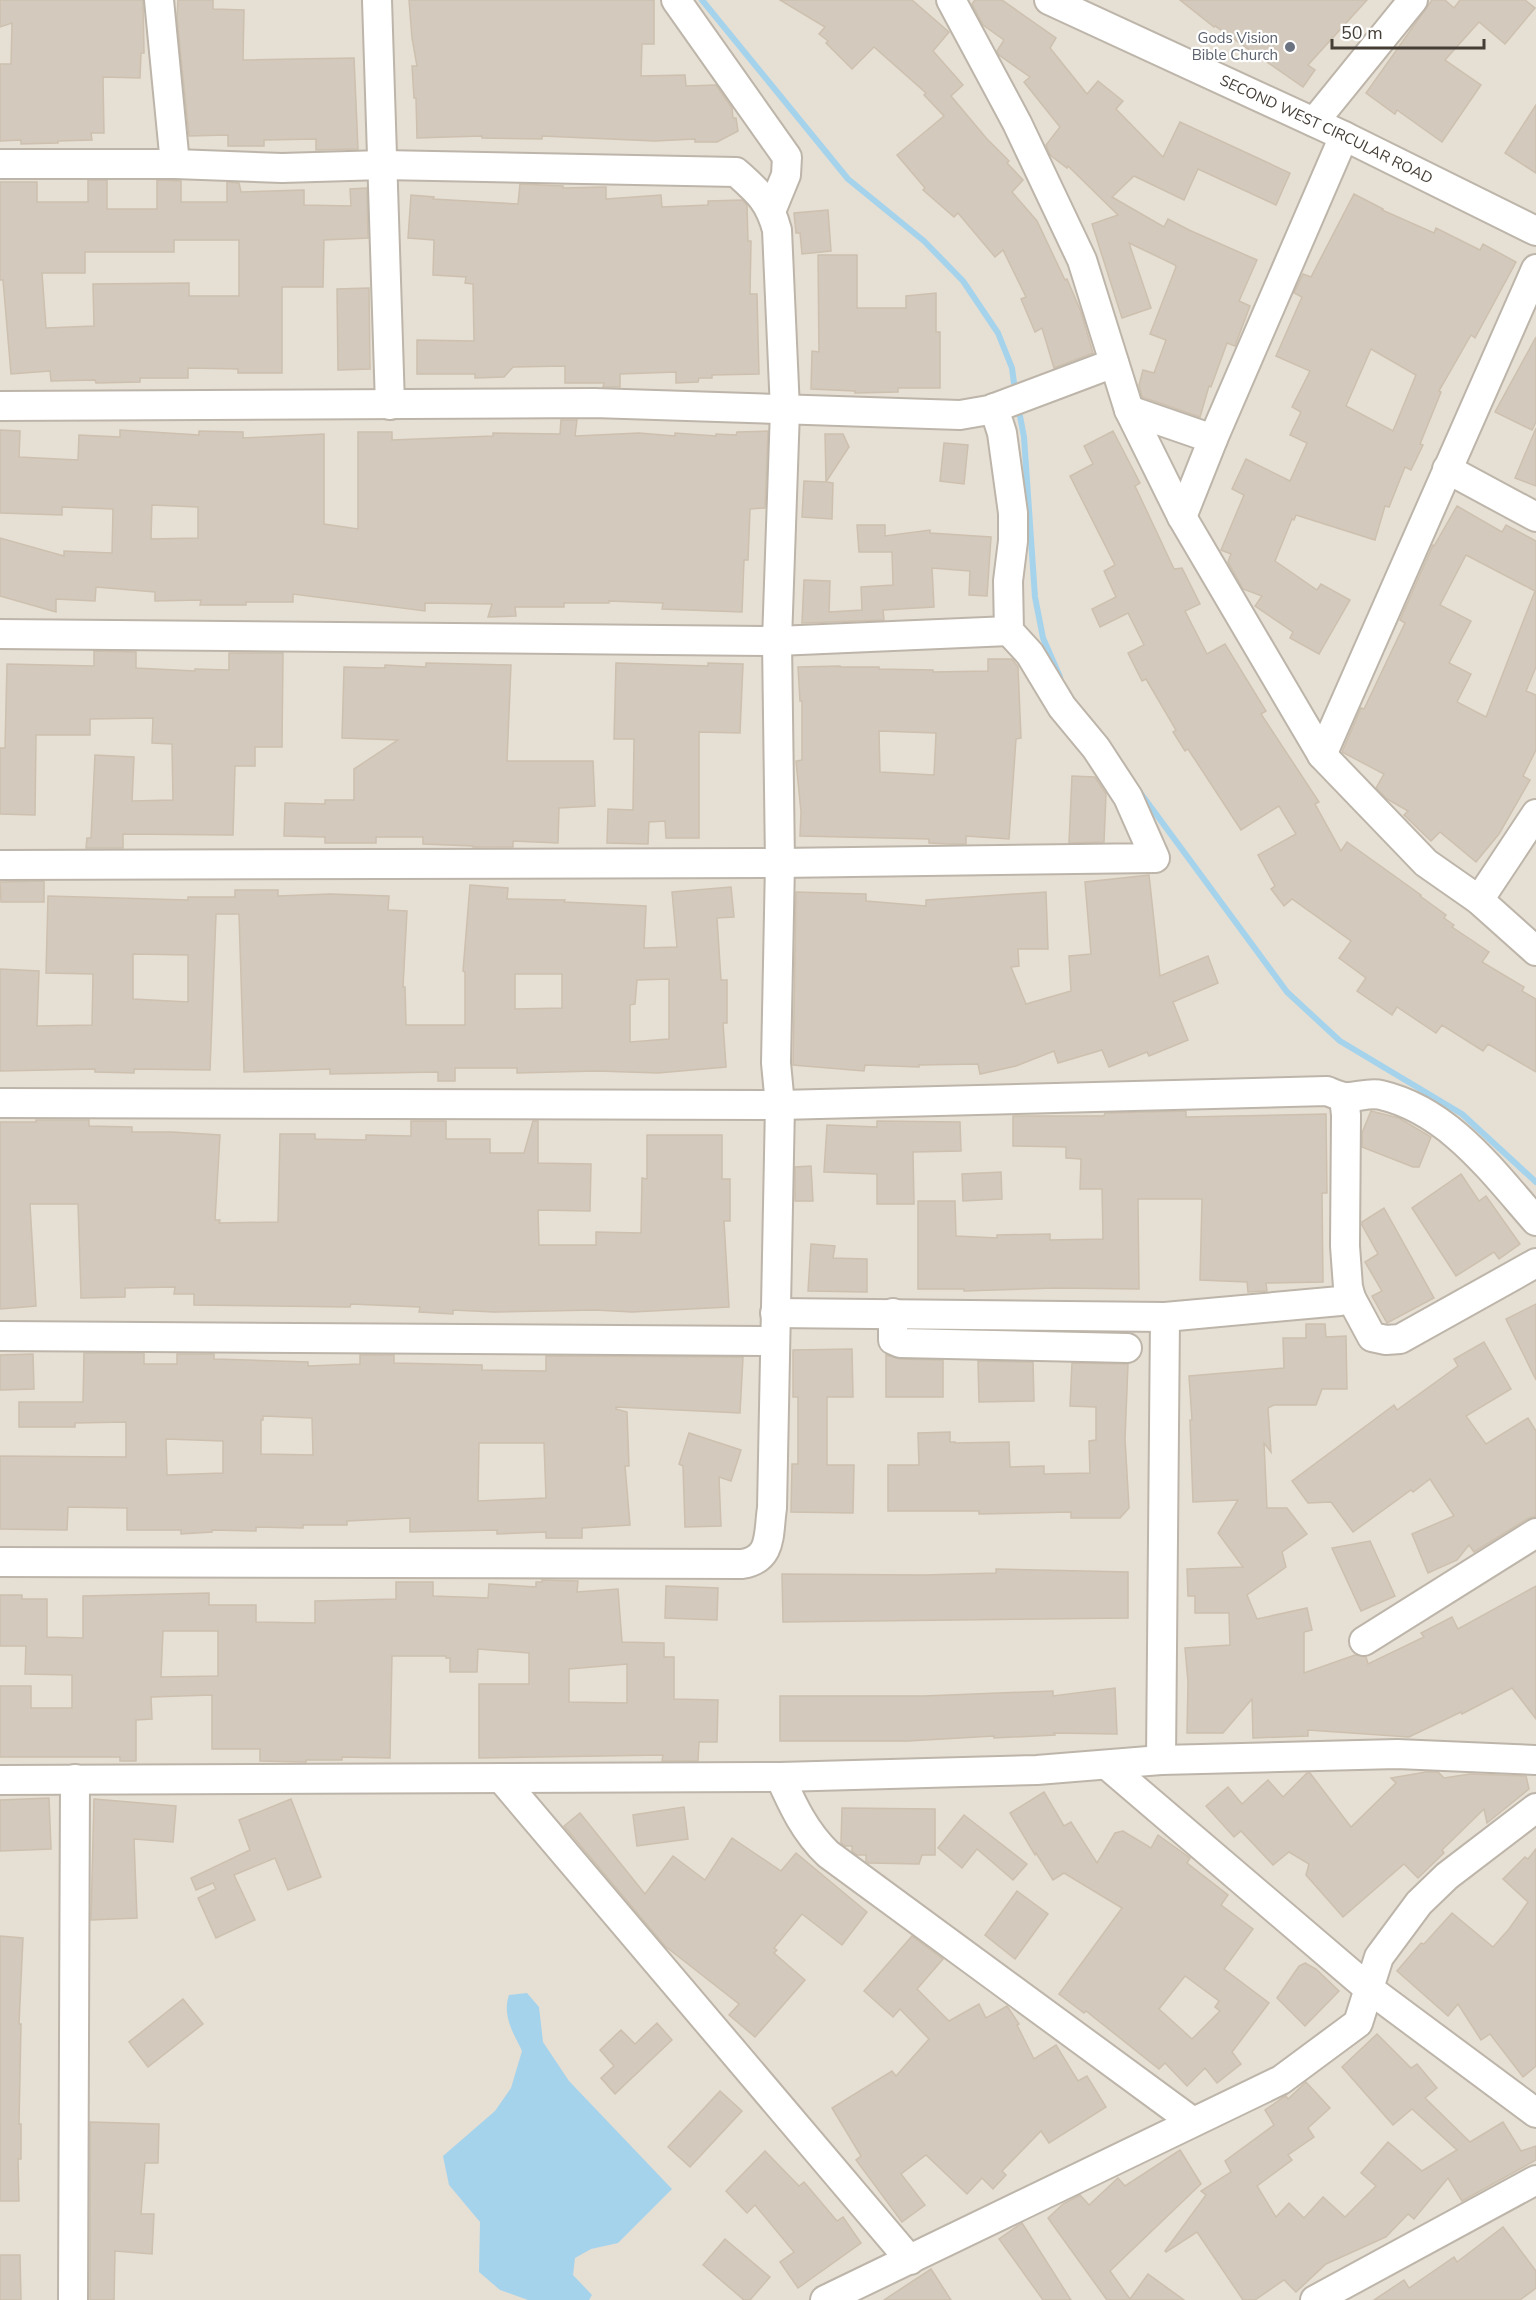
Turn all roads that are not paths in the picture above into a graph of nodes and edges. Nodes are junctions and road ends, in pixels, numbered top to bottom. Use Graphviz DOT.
graph roads {
  1 [pos="159,0"];
  2 [pos="377,0"];
  3 [pos="676,0"];
  4 [pos="951,0"];
  5 [pos="1413,0"];
  6 [pos="1060,2"];
  7 [pos="1314,122"];
  8 [pos="1344,136"];
  9 [pos="0,164"];
  10 [pos="175,164"];
  11 [pos="383,165"];
  12 [pos="772,209"];
  13 [pos="1536,231"];
  14 [pos="1536,269"];
  15 [pos="1114,363"];
  16 [pos="390,405"];
  17 [pos="0,406"];
  18 [pos="994,408"];
  19 [pos="785,410"];
  20 [pos="1129,410"];
  21 [pos="1213,439"];
  22 [pos="1447,469"];
  23 [pos="1182,517"];
  24 [pos="1536,517"];
  25 [pos="1009,631"];
  26 [pos="0,634"];
  27 [pos="777,641"];
  28 [pos="1322,755"];
  29 [pos="1536,814"];
  30 [pos="780,863"];
  31 [pos="0,865"];
  32 [pos="1479,900"];
  33 [pos="1536,951"];
  34 [pos="1344,1097"];
  35 [pos="0,1103"];
  36 [pos="780,1105"];
  37 [pos="1536,1221"];
  38 [pos="1536,1263"];
  39 [pos="1351,1298"];
  40 [pos="775,1312"];
  41 [pos="893,1312"];
  42 [pos="1165,1317"];
  43 [pos="0,1336"];
  44 [pos="774,1341"];
  45 [pos="1127,1348"];
  46 [pos="1536,1533"];
  47 [pos="0,1562"];
  48 [pos="1364,1641"];
  49 [pos="1161,1760"];
  50 [pos="1536,1760"];
  51 [pos="1107,1765"];
  52 [pos="780,1777"];
  53 [pos="501,1778"];
  54 [pos="0,1779"];
  55 [pos="75,1779"];
  56 [pos="1536,1808"];
  57 [pos="1368,1988"];
  58 [pos="1536,2113"];
  59 [pos="1193,2122"];
  60 [pos="1536,2180"];
  61 [pos="910,2260"];
  62 [pos="1350,2293"];
  63 [pos="73,2300"];
  64 [pos="825,2300"];
  65 [pos="1315,2300"];
  1 -- 10 [label="street"];
  2 -- 11 [label="street"];
  3 -- 12 [label="street"];
  4 -- 15 [label="street"];
  5 -- 7 [label="street"];
  6 -- 7 [label="street, SECOND WEST CIRCULAR ROAD"];
  7 -- 8 [label="street, SECOND WEST CIRCULAR ROAD"];
  8 -- 13 [label="street, SECOND WEST CIRCULAR ROAD"];
  8 -- 21 [label="street"];
  9 -- 10 [label="street"];
  10 -- 11 [label="street"];
  11 -- 12 [label="street"];
  11 -- 16 [label="street"];
  12 -- 19 [label="street"];
  14 -- 22 [label="street"];
  15 -- 18 [label="street"];
  15 -- 20 [label="street"];
  16 -- 17 [label="street"];
  16 -- 19 [label="street"];
  18 -- 19 [label="street"];
  18 -- 25 [label="street"];
  19 -- 27 [label="street"];
  20 -- 21 [label="street"];
  20 -- 23 [label="street"];
  21 -- 23 [label="street"];
  22 -- 24 [label="street"];
  22 -- 28 [label="street"];
  23 -- 28 [label="street"];
  25 -- 27 [label="street"];
  25 -- 30 [label="street"];
  26 -- 27 [label="street"];
  27 -- 30 [label="street"];
  28 -- 32 [label="street"];
  29 -- 32 [label="street"];
  30 -- 31 [label="street"];
  30 -- 36 [label="street"];
  32 -- 33 [label="street"];
  34 -- 36 [label="street"];
  34 -- 37 [label="street"];
  34 -- 39 [label="street"];
  35 -- 36 [label="street"];
  36 -- 40 [label="street"];
  38 -- 39 [label="street"];
  39 -- 42 [label="street"];
  40 -- 41 [label="street"];
  40 -- 44 [label="street"];
  41 -- 42 [label="street"];
  41 -- 45 [label="street"];
  42 -- 49 [label="street"];
  43 -- 44 [label="street"];
  44 -- 47 [label="street"];
  46 -- 48 [label="street"];
  49 -- 50 [label="street"];
  49 -- 51 [label="street"];
  51 -- 52 [label="street"];
  51 -- 57 [label="street"];
  52 -- 53 [label="street"];
  52 -- 59 [label="street"];
  53 -- 55 [label="street"];
  53 -- 61 [label="street"];
  54 -- 55 [label="street"];
  55 -- 63 [label="street"];
  56 -- 57 [label="street"];
  57 -- 58 [label="street"];
  57 -- 59 [label="street"];
  59 -- 61 [label="street"];
  60 -- 62 [label="street"];
  61 -- 64 [label="street"];
  62 -- 65 [label="street"];
}
